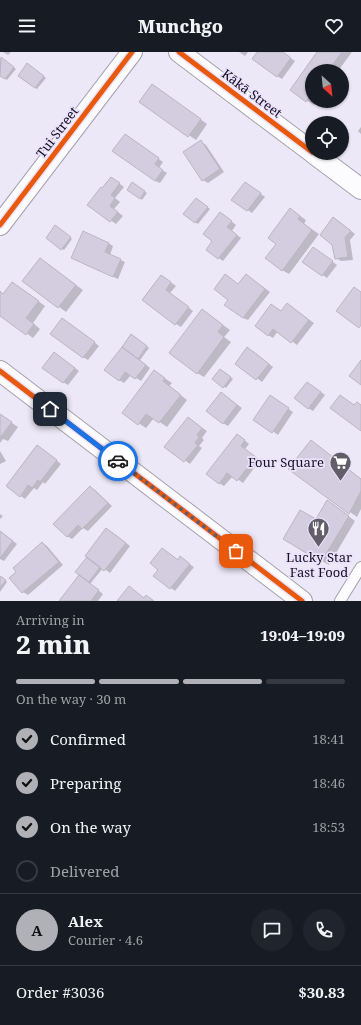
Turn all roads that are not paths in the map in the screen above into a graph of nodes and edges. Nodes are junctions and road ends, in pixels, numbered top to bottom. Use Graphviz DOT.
graph roads {
  1 [pos="132,52"];
  2 [pos="179,52"];
  3 [pos="305,147"];
  4 [pos="322,160"];
  5 [pos="361,189"];
  6 [pos="0,225"];
  7 [pos="0,371"];
  8 [pos="361,567"];
  9 [pos="302,601"];
  10 [pos="340,601"];
  1 -- 6 [label="street, Tui Street"];
  2 -- 3 [label="street, Kākā Street"];
  4 -- 5 [label="street, Kākā Street"];
  7 -- 9 [label="street"];
  8 -- 10 [label="lane"];
}
